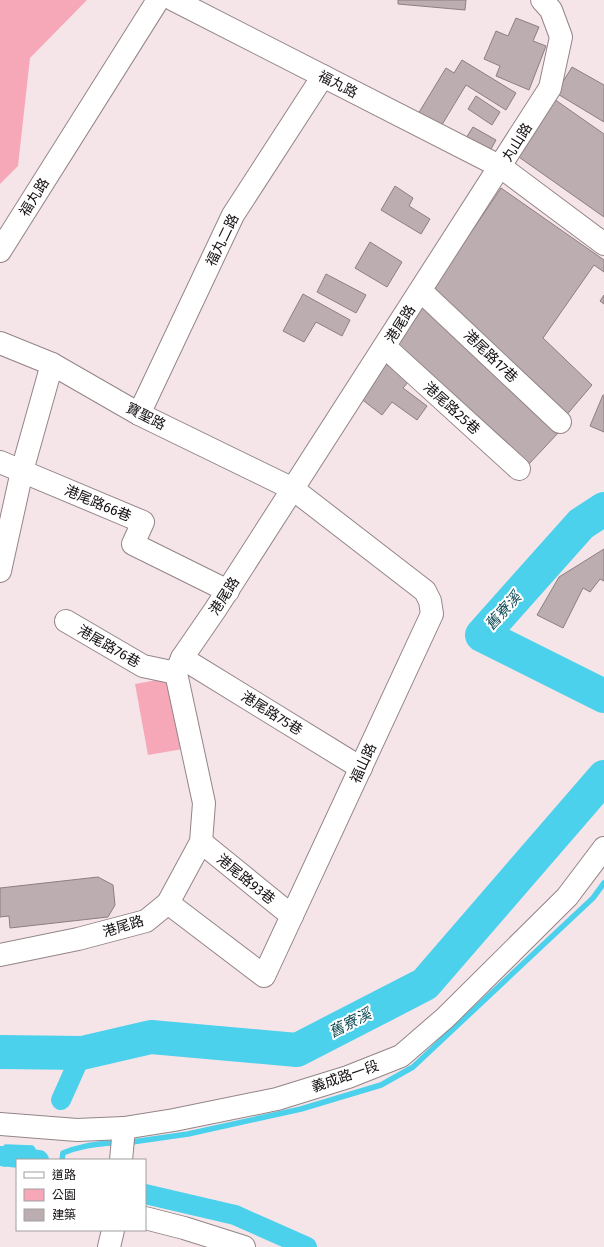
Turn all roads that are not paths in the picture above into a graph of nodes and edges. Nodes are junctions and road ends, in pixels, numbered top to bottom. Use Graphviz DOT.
graph roads {
  1 [pos="158,0"];
  2 [pos="174,0"];
  3 [pos="542,0"];
  4 [pos="323,76"];
  5 [pos="501,167"];
  6 [pos="604,244"];
  7 [pos="0,251"];
  8 [pos="421,291"];
  9 [pos="0,343"];
  10 [pos="385,346"];
  11 [pos="52,364"];
  12 [pos="139,414"];
  13 [pos="560,422"];
  14 [pos="0,462"];
  15 [pos="519,469"];
  16 [pos="22,471"];
  17 [pos="293,489"];
  18 [pos="0,571"];
  19 [pos="228,591"];
  20 [pos="66,621"];
  21 [pos="179,666"];
  22 [pos="361,768"];
  23 [pos="201,842"];
  24 [pos="604,848"];
  25 [pos="168,903"];
  26 [pos="292,916"];
  27 [pos="0,955"];
  28 [pos="0,1124"];
  29 [pos="124,1128"];
  30 [pos="121,1159"];
  31 [pos="146,1218"];
  32 [pos="113,1231"];
  33 [pos="110,1247"];
  34 [pos="244,1247"];
  1 -- 7 [label="street, 福丸路"];
  2 -- 4 [label="street, 福丸路"];
  3 -- 5 [label="street, 丸山路"];
  4 -- 5 [label="street, 福丸路"];
  4 -- 12 [label="street, 福丸二路"];
  5 -- 6 [label="street, 丸山路"];
  5 -- 8 [label="street, 港尾路"];
  8 -- 10 [label="street, 港尾路"];
  8 -- 13 [label="street, 港尾路17巷"];
  9 -- 11 [label="street, 寶聖路"];
  10 -- 15 [label="street, 港尾路25巷"];
  10 -- 17 [label="street, 港尾路"];
  11 -- 12 [label="street, 寶聖路"];
  11 -- 16 [label="street"];
  12 -- 17 [label="street, 寶聖路"];
  14 -- 16 [label="street, 港尾路66巷"];
  16 -- 18 [label="street"];
  16 -- 19 [label="street, 港尾路66巷"];
  17 -- 19 [label="street, 港尾路"];
  17 -- 22 [label="street, 福山路"];
  19 -- 21 [label="street, 港尾路"];
  20 -- 21 [label="street, 港尾路76巷"];
  21 -- 22 [label="street, 港尾路75巷"];
  21 -- 23 [label="street, 港尾路"];
  22 -- 26 [label="street, 福山路"];
  23 -- 25 [label="street, 港尾路"];
  23 -- 26 [label="street, 港尾路93巷"];
  24 -- 29 [label="street, 義成路一段"];
  25 -- 26 [label="street, 福山路"];
  25 -- 27 [label="street, 港尾路"];
  28 -- 29 [label="street, 義成路一段"];
  29 -- 30 [label="street"];
  31 -- 34 [label="street"];
  32 -- 33 [label="street"];
}
